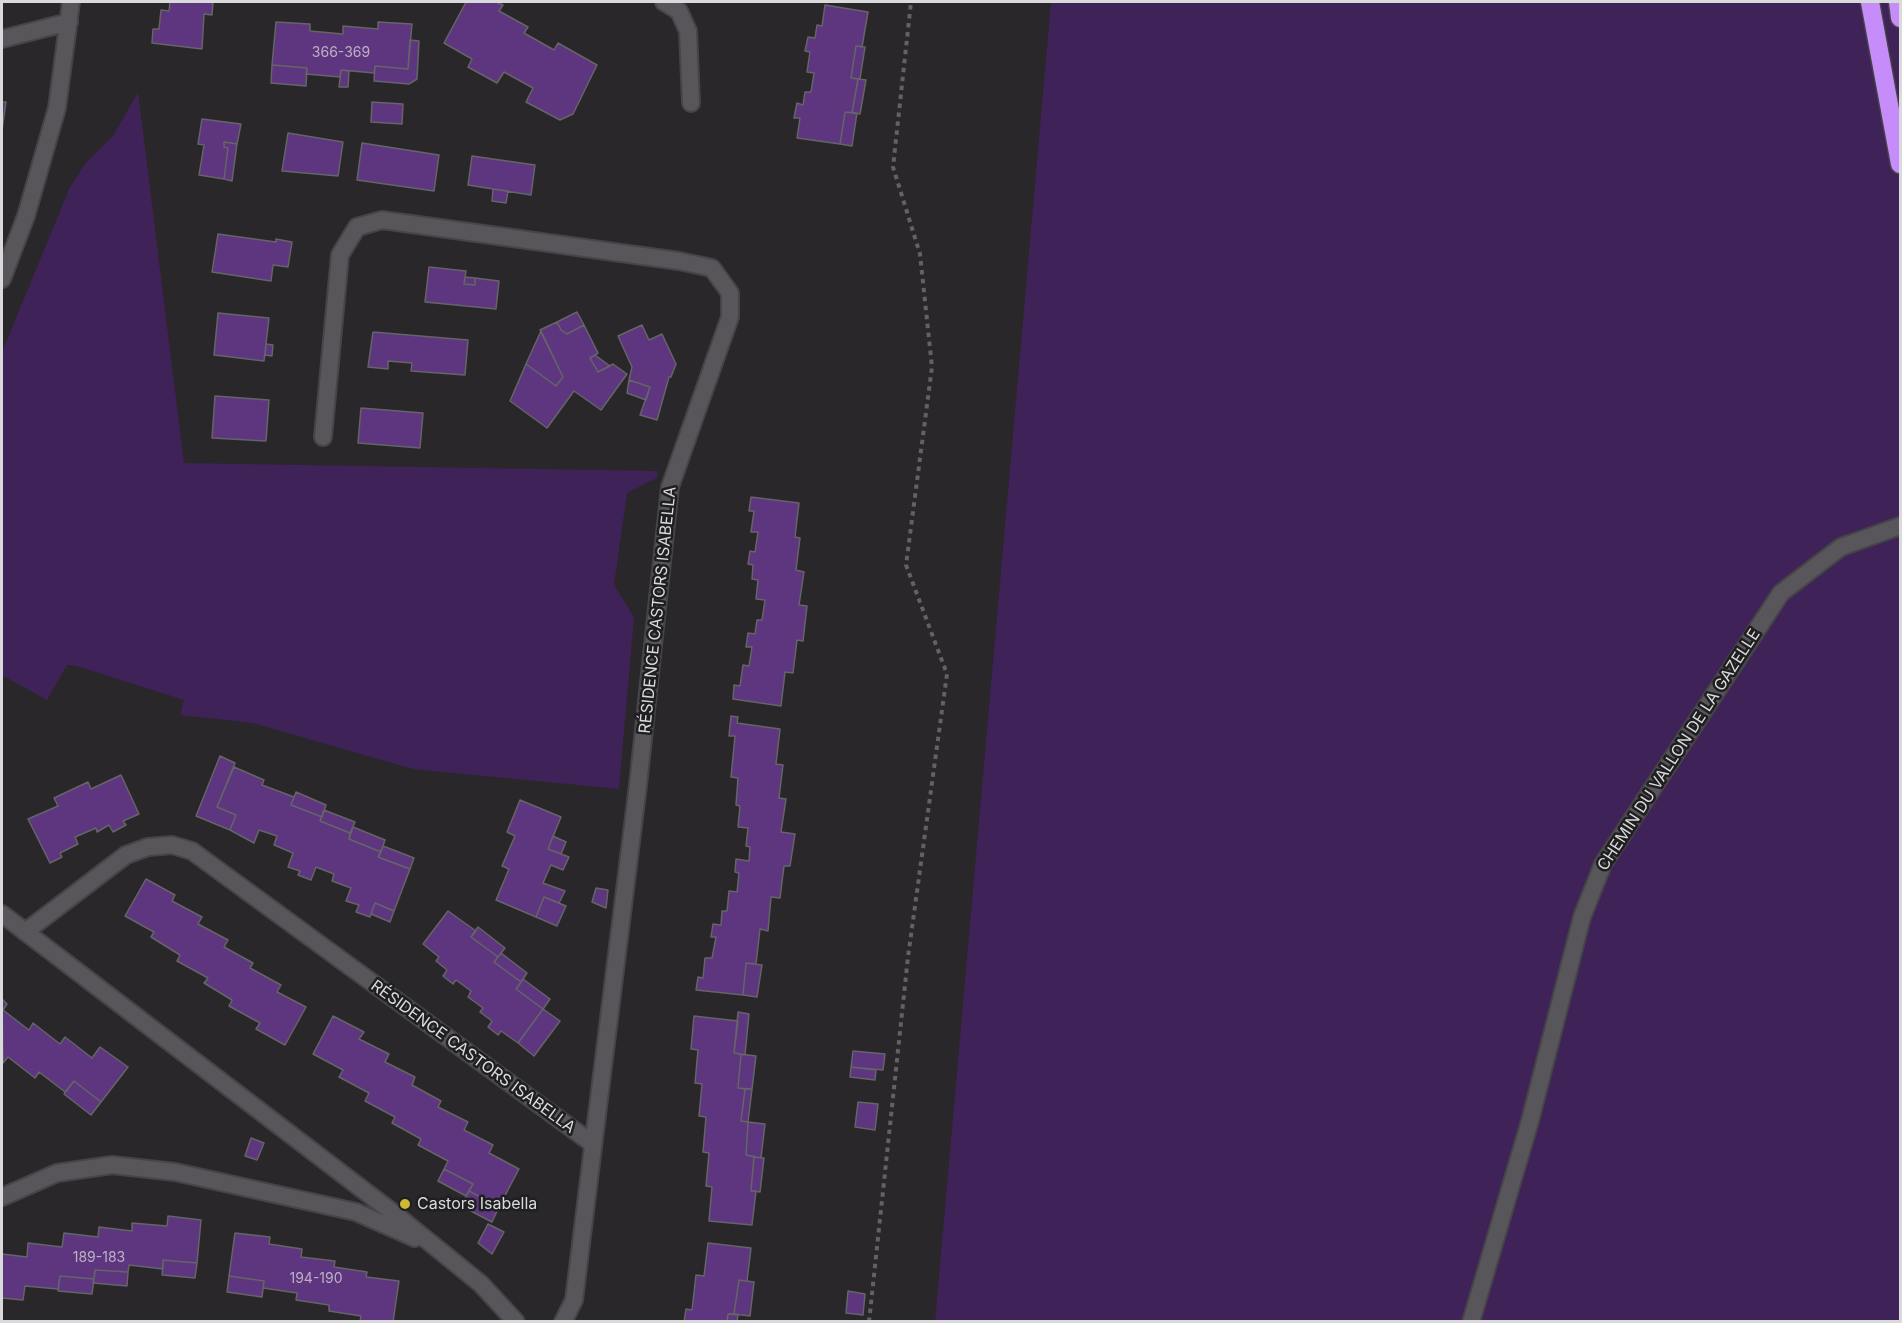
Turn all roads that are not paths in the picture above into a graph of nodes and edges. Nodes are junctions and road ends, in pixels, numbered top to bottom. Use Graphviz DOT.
graph roads {
  1 [pos="71,2"];
  2 [pos="664,2"];
  3 [pos="1870,2"];
  4 [pos="1898,2"];
  5 [pos="1900,18"];
  6 [pos="69,22"];
  7 [pos="2,39"];
  8 [pos="691,103"];
  9 [pos="1900,164"];
  10 [pos="2,279"];
  11 [pos="323,437"];
  12 [pos="1900,526"];
  13 [pos="2,914"];
  14 [pos="25,933"];
  15 [pos="593,1144"];
  16 [pos="2,1197"];
  17 [pos="435,1247"];
  18 [pos="516,1322"];
  19 [pos="563,1322"];
  20 [pos="1471,1322"];
  1 -- 6 [label="street"];
  2 -- 8 [label="street"];
  3 -- 9 [label="highway"];
  4 -- 5 [label="highway"];
  6 -- 7 [label="street"];
  6 -- 10 [label="street"];
  11 -- 15 [label="street, RÉSIDENCE CASTORS ISABELLA"];
  12 -- 20 [label="street, CHEMIN DU VALLON DE LA GAZELLE"];
  13 -- 14 [label="street"];
  14 -- 15 [label="street, RÉSIDENCE CASTORS ISABELLA"];
  14 -- 17 [label="street"];
  15 -- 19 [label="street, RÉSIDENCE CASTORS ISABELLA"];
  16 -- 17 [label="street"];
  17 -- 18 [label="street"];
}
